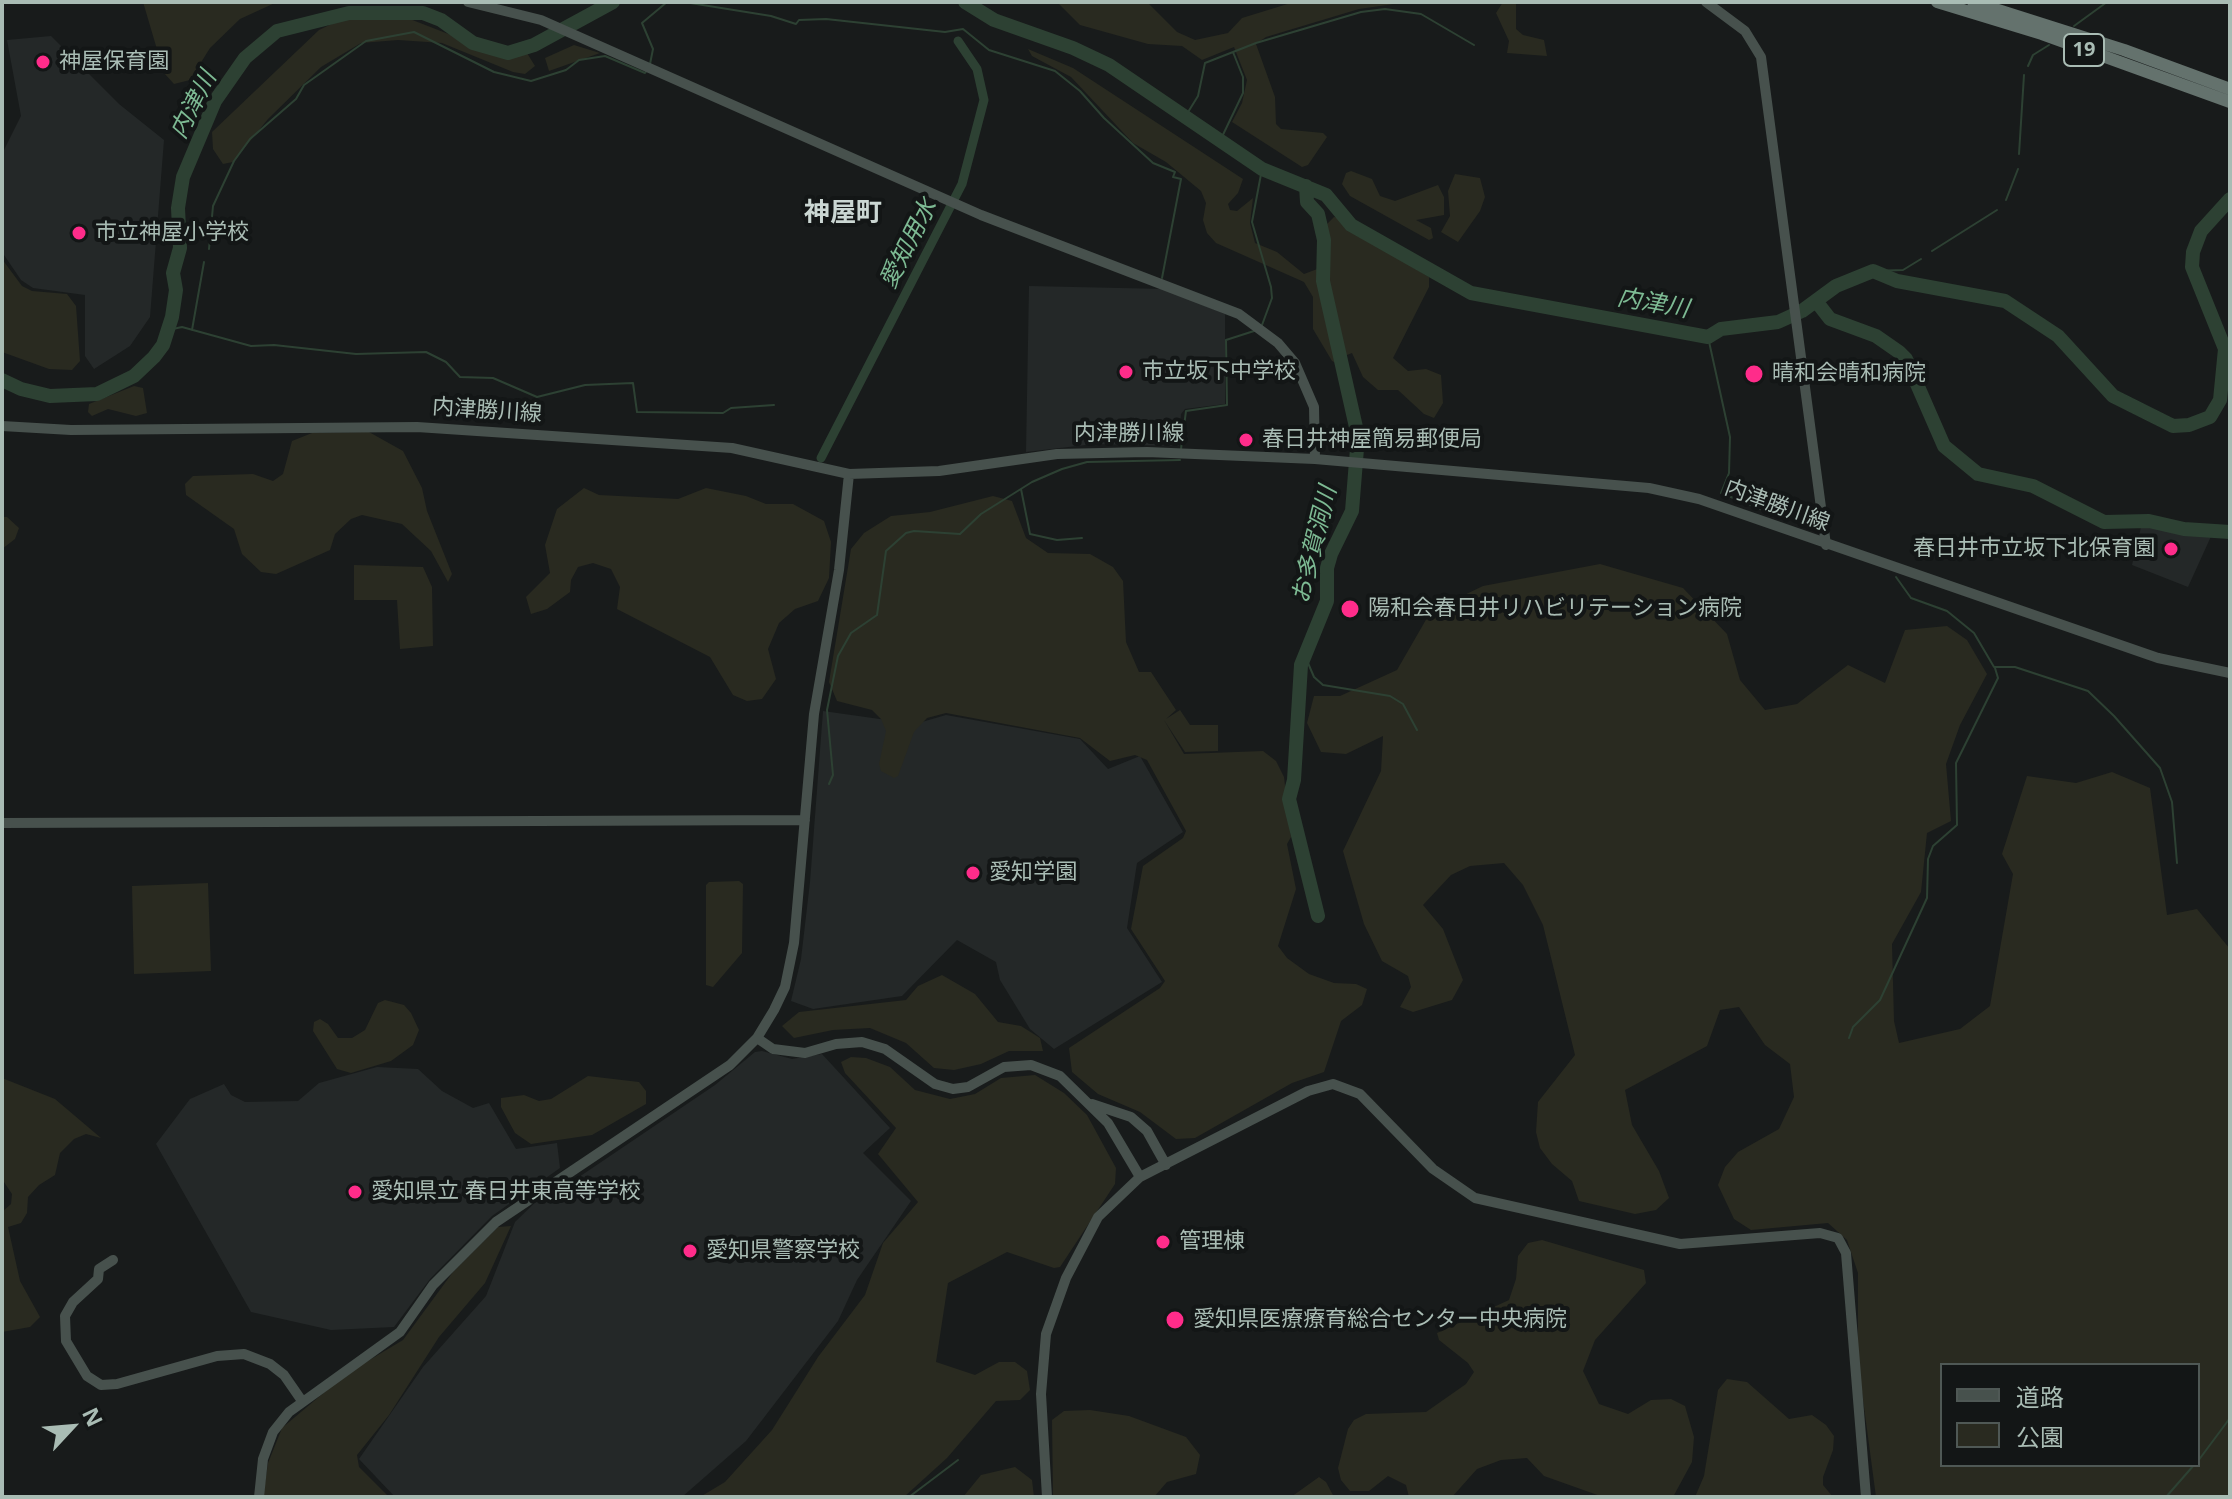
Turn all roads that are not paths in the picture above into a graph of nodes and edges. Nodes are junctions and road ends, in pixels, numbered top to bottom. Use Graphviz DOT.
graph roads {
  1 [pos="468,2"];
  2 [pos="1706,2"];
  3 [pos="1937,2"];
  4 [pos="1973,2"];
  5 [pos="2230,89"];
  6 [pos="2230,102"];
  7 [pos="2,426"];
  8 [pos="1315,459"];
  9 [pos="849,474"];
  10 [pos="1826,545"];
  11 [pos="2230,673"];
  12 [pos="805,820"];
  13 [pos="2,823"];
  14 [pos="757,1038"];
  15 [pos="1086,1102"];
  16 [pos="1166,1165"];
  17 [pos="1140,1177"];
  18 [pos="113,1260"];
  19 [pos="302,1401"];
  20 [pos="259,1497"];
  21 [pos="1047,1497"];
  22 [pos="1866,1497"];
  1 -- 8 [label="street"];
  2 -- 10 [label="street"];
  3 -- 6 [label="highway, 19"];
  4 -- 5 [label="highway, 19"];
  7 -- 9 [label="street, 内津勝川線"];
  8 -- 9 [label="street, 内津勝川線"];
  8 -- 10 [label="street, 内津勝川線"];
  9 -- 12 [label="street"];
  10 -- 11 [label="street, 内津勝川線"];
  12 -- 13 [label="street"];
  12 -- 14 [label="street"];
  14 -- 15 [label="street"];
  14 -- 19 [label="street"];
  15 -- 16 [label="street"];
  15 -- 17 [label="street"];
  16 -- 17 [label="street"];
  16 -- 22 [label="street"];
  17 -- 21 [label="street"];
  18 -- 19 [label="street"];
  19 -- 20 [label="street"];
}
